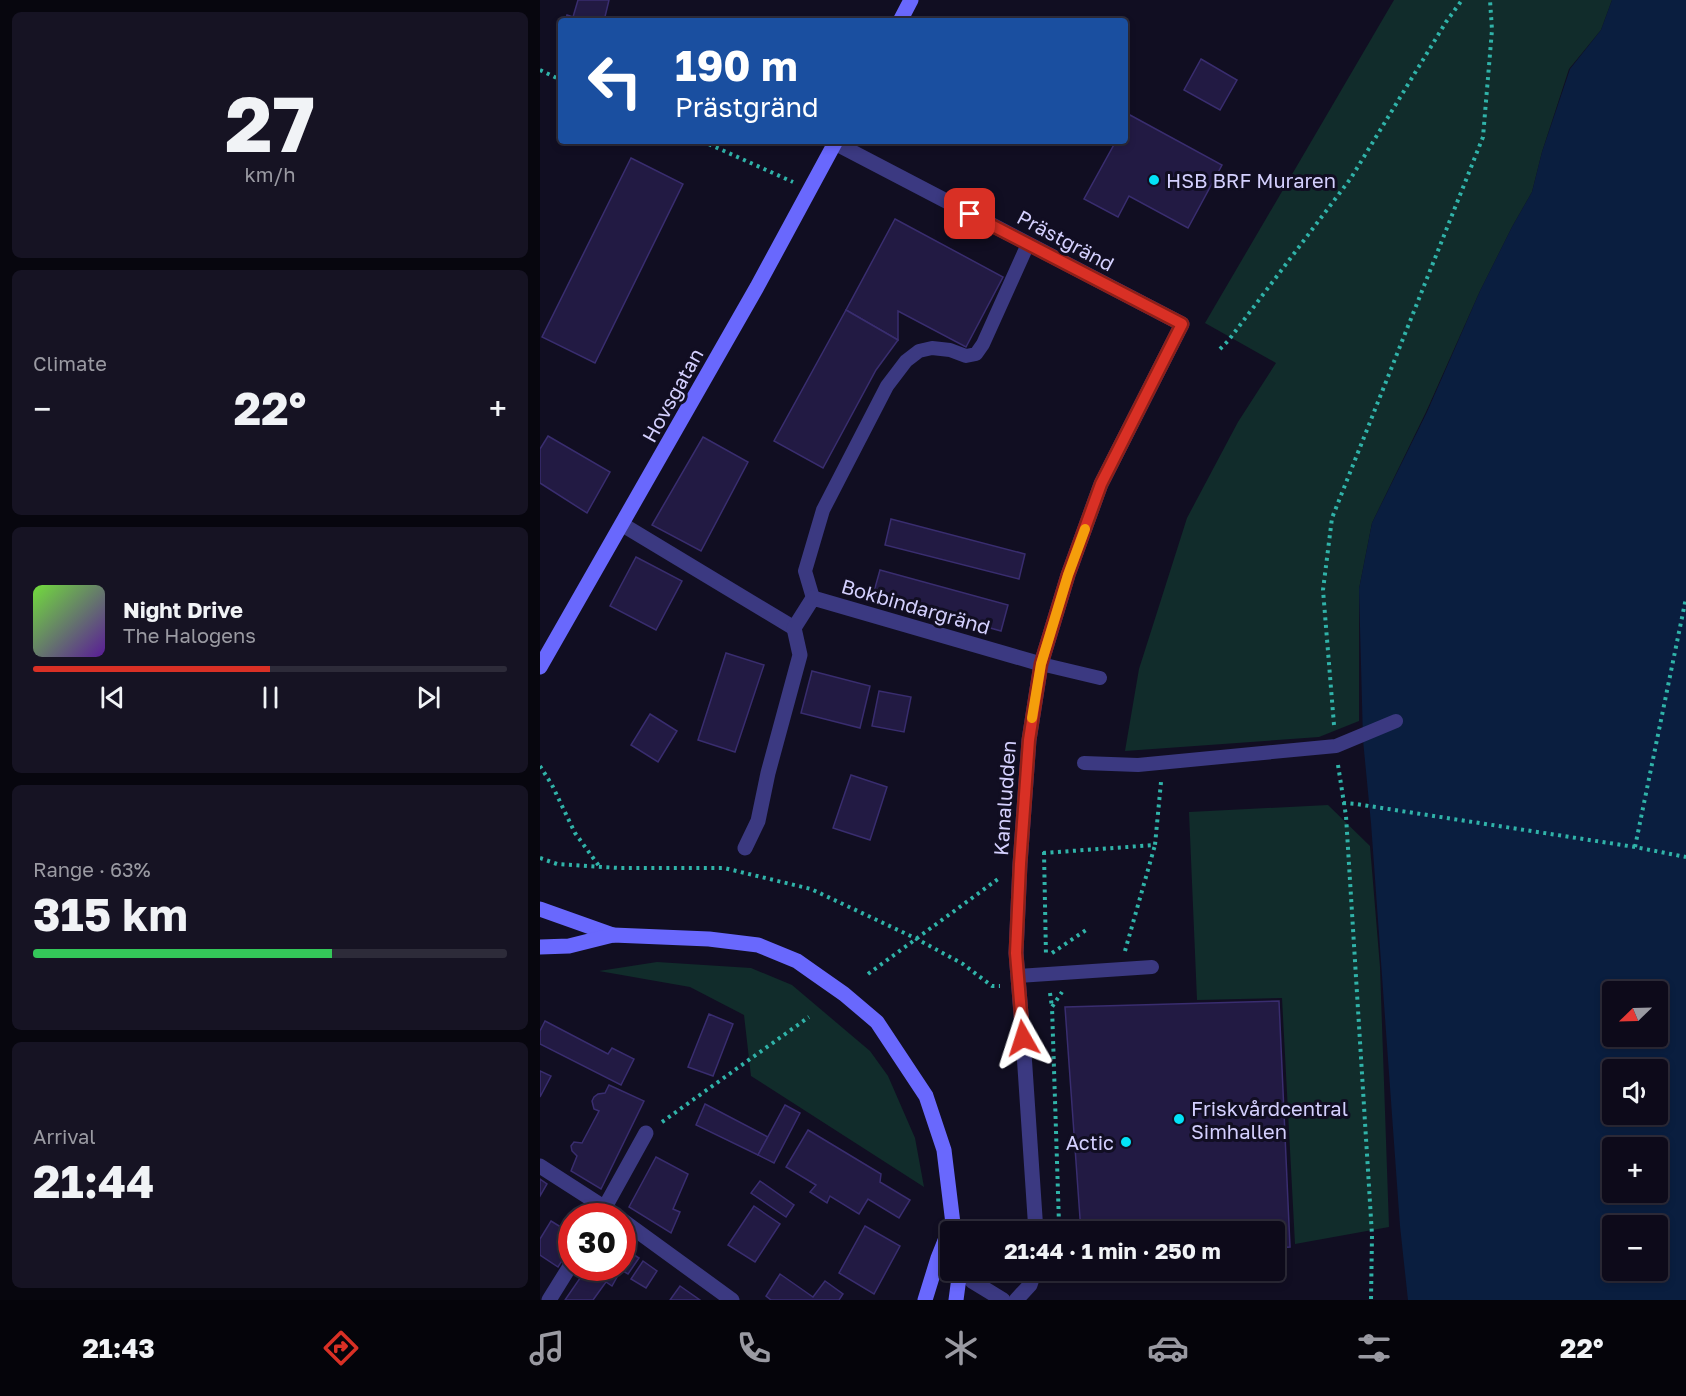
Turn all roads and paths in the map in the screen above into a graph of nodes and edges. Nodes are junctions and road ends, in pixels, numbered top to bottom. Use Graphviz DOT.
graph roads {
  1 [pos="911,0"];
  2 [pos="1462,0"];
  3 [pos="1490,0"];
  4 [pos="902,18"];
  5 [pos="540,70"];
  6 [pos="558,79"];
  7 [pos="709,144"];
  8 [pos="834,144"];
  9 [pos="839,144"];
  10 [pos="810,190"];
  11 [pos="1028,244"];
  12 [pos="1182,324"];
  13 [pos="1220,349"];
  14 [pos="623,525"];
  15 [pos="813,598"];
  16 [pos="1686,598"];
  17 [pos="794,628"];
  18 [pos="1041,664"];
  19 [pos="540,667"];
  20 [pos="1100,678"];
  21 [pos="1396,721"];
  22 [pos="1336,746"];
  23 [pos="1084,763"];
  24 [pos="540,766"];
  25 [pos="1343,803"];
  26 [pos="1155,845"];
  27 [pos="1635,847"];
  28 [pos="746,848"];
  29 [pos="1686,856"];
  30 [pos="540,858"];
  31 [pos="599,867"];
  32 [pos="540,909"];
  33 [pos="1086,930"];
  34 [pos="613,935"];
  35 [pos="540,947"];
  36 [pos="1046,957"];
  37 [pos="1152,967"];
  38 [pos="1119,969"];
  39 [pos="1077,972"];
  40 [pos="1018,981"];
  41 [pos="809,1017"];
  42 [pos="646,1132"];
  43 [pos="540,1166"];
  44 [pos="591,1203"];
  45 [pos="608,1203"];
  46 [pos="952,1221"];
  47 [pos="1035,1221"];
  48 [pos="1059,1221"];
  49 [pos="636,1230"];
  50 [pos="940,1254"];
  51 [pos="561,1281"];
  52 [pos="960,1281"];
  53 [pos="972,1281"];
  54 [pos="1032,1281"];
  55 [pos="549,1300"];
  56 [pos="732,1300"];
  57 [pos="925,1300"];
  58 [pos="957,1300"];
  59 [pos="1003,1300"];
  60 [pos="1016,1300"];
  61 [pos="1371,1300"];
  1 -- 4 [label="main road"];
  2 -- 13 [label="path"];
  3 -- 22 [label="path"];
  5 -- 6 [label="path"];
  7 -- 10 [label="path"];
  8 -- 10 [label="main road, Hovsgatan"];
  9 -- 11 [label="street, Prästgränd"];
  10 -- 14 [label="main road, Hovsgatan"];
  11 -- 12 [label="street, Prästgränd"];
  11 -- 15 [label="lane"];
  12 -- 18 [label="street, Kanaludden"];
  14 -- 17 [label="street"];
  14 -- 19 [label="main road, Hovsgatan"];
  15 -- 17 [label="street, Bokbindargränd"];
  15 -- 18 [label="street, Bokbindargränd"];
  16 -- 27 [label="path"];
  17 -- 28 [label="street"];
  18 -- 20 [label="lane"];
  18 -- 40 [label="street, Kanaludden"];
  21 -- 22 [label="lane"];
  22 -- 23 [label="lane"];
  22 -- 25 [label="path"];
  24 -- 31 [label="path"];
  25 -- 27 [label="path"];
  25 -- 61 [label="path"];
  26 -- 38 [label="path"];
  27 -- 29 [label="path"];
  30 -- 31 [label="path"];
  31 -- 40 [label="path"];
  32 -- 34 [label="main road"];
  33 -- 36 [label="path"];
  34 -- 35 [label="main road"];
  34 -- 46 [label="main road"];
  37 -- 38 [label="lane"];
  38 -- 39 [label="lane"];
  39 -- 40 [label="lane"];
  39 -- 48 [label="path"];
  40 -- 47 [label="street, Kanaludden"];
  41 -- 42 [label="path"];
  42 -- 45 [label="street"];
  43 -- 44 [label="street"];
  49 -- 56 [label="street"];
  50 -- 57 [label="main road"];
  51 -- 55 [label="street"];
  52 -- 58 [label="main road"];
  53 -- 59 [label="street"];
  54 -- 60 [label="street"];
}
